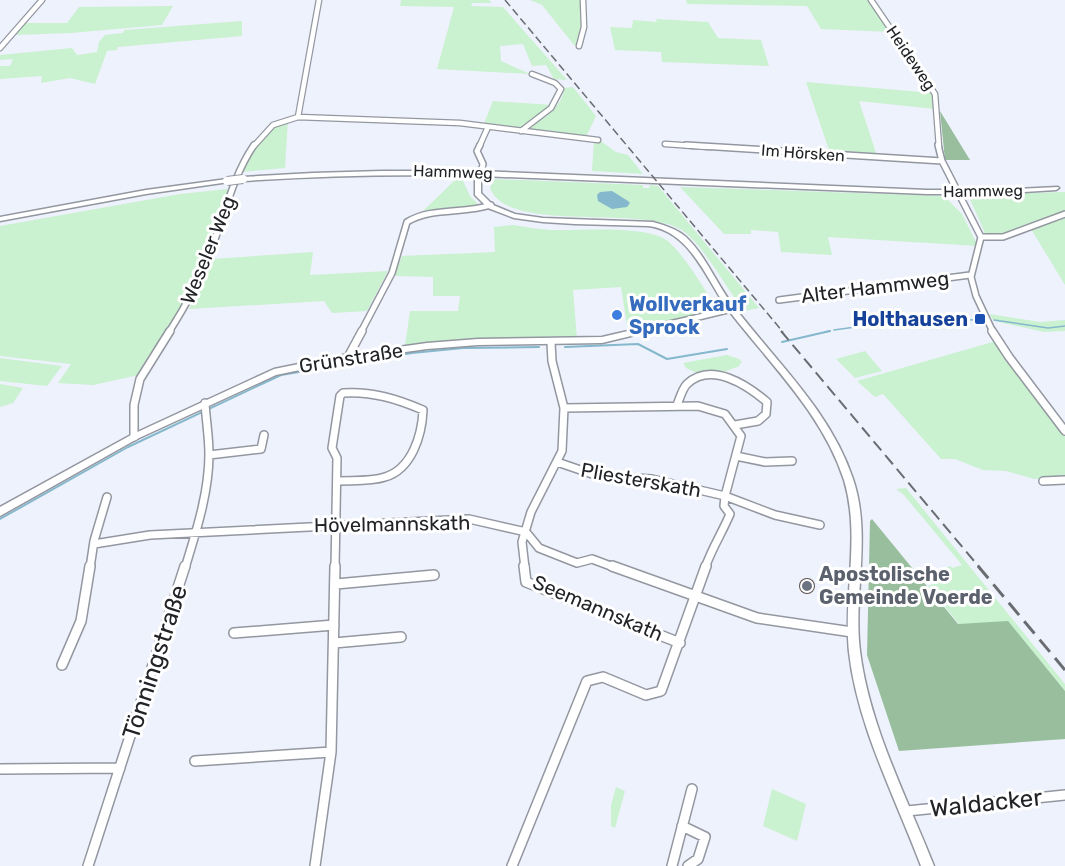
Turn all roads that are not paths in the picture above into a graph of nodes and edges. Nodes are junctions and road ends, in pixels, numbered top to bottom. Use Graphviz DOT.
graph roads {
  1 [pos="42,0"];
  2 [pos="319,0"];
  3 [pos="583,0"];
  4 [pos="871,0"];
  5 [pos="579,46"];
  6 [pos="0,48"];
  7 [pos="532,74"];
  8 [pos="298,117"];
  9 [pos="488,127"];
  10 [pos="521,131"];
  11 [pos="598,140"];
  12 [pos="665,144"];
  13 [pos="942,161"];
  14 [pos="482,173"];
  15 [pos="1065,188"];
  16 [pos="956,190"];
  17 [pos="489,204"];
  18 [pos="1065,214"];
  19 [pos="0,219"];
  20 [pos="981,237"];
  21 [pos="970,275"];
  22 [pos="779,300"];
  23 [pos="732,309"];
  24 [pos="550,343"];
  25 [pos="348,357"];
  26 [pos="205,403"];
  27 [pos="677,405"];
  28 [pos="564,408"];
  29 [pos="735,425"];
  30 [pos="1065,431"];
  31 [pos="264,435"];
  32 [pos="134,437"];
  33 [pos="209,455"];
  34 [pos="736,456"];
  35 [pos="792,461"];
  36 [pos="557,462"];
  37 [pos="1065,480"];
  38 [pos="337,481"];
  39 [pos="1043,481"];
  40 [pos="725,496"];
  41 [pos="107,497"];
  42 [pos="0,512"];
  43 [pos="335,524"];
  44 [pos="820,525"];
  45 [pos="526,532"];
  46 [pos="196,533"];
  47 [pos="94,544"];
  48 [pos="434,575"];
  49 [pos="336,584"];
  50 [pos="696,596"];
  51 [pos="334,625"];
  52 [pos="852,632"];
  53 [pos="234,633"];
  54 [pos="401,637"];
  55 [pos="680,643"];
  56 [pos="334,644"];
  57 [pos="62,665"];
  58 [pos="331,752"];
  59 [pos="195,761"];
  60 [pos="120,768"];
  61 [pos="0,769"];
  62 [pos="692,789"];
  63 [pos="1065,795"];
  64 [pos="907,811"];
  65 [pos="681,826"];
  66 [pos="88,866"];
  67 [pos="315,866"];
  68 [pos="512,866"];
  69 [pos="672,866"];
  70 [pos="688,866"];
  71 [pos="928,866"];
  1 -- 6 [label="street"];
  2 -- 8 [label="street"];
  3 -- 5 [label="street"];
  4 -- 13 [label="street, Heideweg"];
  7 -- 10 [label="street"];
  8 -- 9 [label="street, Weseler Weg"];
  8 -- 32 [label="street, Weseler Weg"];
  9 -- 10 [label="street, Weseler Weg"];
  9 -- 14 [label="street"];
  10 -- 11 [label="street, Weseler Weg"];
  12 -- 13 [label="street, Im Hörsken"];
  13 -- 16 [label="street, Heideweg"];
  14 -- 16 [label="main road, Hammweg"];
  14 -- 17 [label="main road"];
  14 -- 19 [label="main road, Hammweg, bridge"];
  15 -- 16 [label="main road, Hammweg"];
  16 -- 20 [label="street, Heideweg"];
  17 -- 23 [label="main road"];
  17 -- 25 [label="street"];
  18 -- 20 [label="street"];
  20 -- 21 [label="street"];
  21 -- 22 [label="street, Alter Hammweg"];
  21 -- 30 [label="street"];
  23 -- 24 [label="main road, Grünstraße"];
  23 -- 52 [label="main road"];
  24 -- 25 [label="main road, Grünstraße"];
  24 -- 28 [label="street"];
  25 -- 26 [label="main road, Grünstraße"];
  26 -- 32 [label="main road, Grünstraße"];
  26 -- 33 [label="street, Tönningstraße"];
  27 -- 28 [label="street"];
  27 -- 29 [label="street"];
  27 -- 29 [label="street"];
  28 -- 36 [label="street"];
  29 -- 34 [label="street, Seemannskath"];
  31 -- 33 [label="street"];
  32 -- 42 [label="main road, Grünstraße"];
  33 -- 46 [label="street, Tönningstraße"];
  34 -- 35 [label="street"];
  34 -- 40 [label="street, Seemannskath"];
  36 -- 40 [label="street, Pliesterskath"];
  36 -- 45 [label="street"];
  37 -- 39 [label="street"];
  38 -- 38 [label="street"];
  38 -- 43 [label="street"];
  40 -- 44 [label="street, Pliesterskath"];
  40 -- 50 [label="street, Seemannskath"];
  41 -- 47 [label="street"];
  43 -- 45 [label="street, Hövelmannskath"];
  43 -- 46 [label="street, Hövelmannskath"];
  43 -- 49 [label="street"];
  45 -- 50 [label="street, Hövelmannskath"];
  45 -- 55 [label="street, Seemannskath"];
  46 -- 47 [label="street, Hövelmannskath"];
  46 -- 60 [label="street, Tönningstraße"];
  47 -- 57 [label="street"];
  48 -- 49 [label="street"];
  49 -- 51 [label="street"];
  50 -- 52 [label="street, Hövelmannskath"];
  50 -- 55 [label="street, Seemannskath"];
  51 -- 53 [label="street"];
  51 -- 56 [label="street"];
  52 -- 64 [label="main road"];
  54 -- 56 [label="street"];
  55 -- 68 [label="street, Seemannskath"];
  56 -- 58 [label="street"];
  58 -- 59 [label="street"];
  58 -- 67 [label="street"];
  60 -- 61 [label="street"];
  60 -- 66 [label="street, Tönningstraße"];
  62 -- 65 [label="street"];
  63 -- 64 [label="street, Waldacker"];
  64 -- 71 [label="main road"];
  65 -- 69 [label="street"];
  65 -- 70 [label="street"];
}
